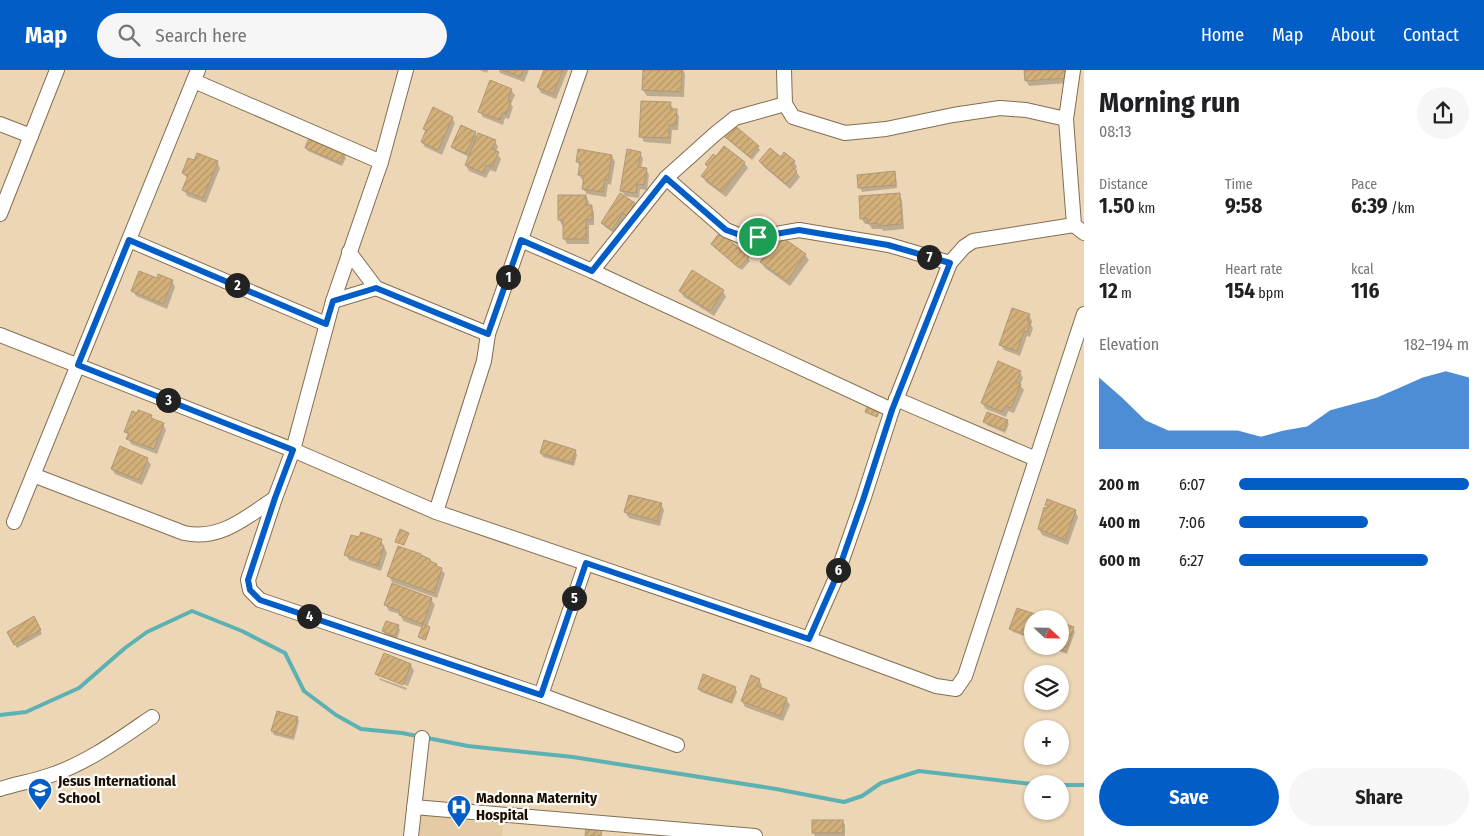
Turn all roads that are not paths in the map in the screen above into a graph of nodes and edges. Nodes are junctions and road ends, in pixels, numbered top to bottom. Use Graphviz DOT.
graph roads {
  1 [pos="57,70"];
  2 [pos="406,70"];
  3 [pos="580,70"];
  4 [pos="784,70"];
  5 [pos="1073,70"];
  6 [pos="196,75"];
  7 [pos="785,104"];
  8 [pos="1066,119"];
  9 [pos="0,124"];
  10 [pos="31,136"];
  11 [pos="381,162"];
  12 [pos="666,178"];
  13 [pos="0,214"];
  14 [pos="1079,229"];
  15 [pos="129,240"];
  16 [pos="521,240"];
  17 [pos="349,252"];
  18 [pos="950,263"];
  19 [pos="592,271"];
  20 [pos="376,288"];
  21 [pos="333,301"];
  22 [pos="1084,314"];
  23 [pos="326,324"];
  24 [pos="488,334"];
  25 [pos="0,335"];
  26 [pos="78,365"];
  27 [pos="894,405"];
  28 [pos="293,450"];
  29 [pos="1036,459"];
  30 [pos="33,475"];
  31 [pos="275,498"];
  32 [pos="436,512"];
  33 [pos="14,522"];
  34 [pos="586,563"];
  35 [pos="809,639"];
  36 [pos="541,695"];
  37 [pos="152,717"];
  38 [pos="422,738"];
  39 [pos="677,745"];
  40 [pos="0,789"];
  41 [pos="414,807"];
  42 [pos="708,834"];
  43 [pos="410,836"];
  44 [pos="755,836"];
  1 -- 10 [label="street"];
  2 -- 11 [label="street"];
  3 -- 16 [label="street"];
  4 -- 7 [label="street"];
  5 -- 8 [label="street"];
  6 -- 11 [label="street"];
  6 -- 15 [label="street"];
  7 -- 8 [label="street"];
  7 -- 12 [label="street"];
  8 -- 14 [label="street"];
  9 -- 10 [label="street"];
  10 -- 13 [label="street"];
  11 -- 17 [label="street"];
  12 -- 18 [label="street"];
  12 -- 19 [label="street"];
  14 -- 18 [label="street"];
  15 -- 23 [label="street"];
  15 -- 26 [label="street"];
  16 -- 19 [label="street"];
  16 -- 24 [label="street"];
  17 -- 20 [label="street"];
  17 -- 21 [label="street"];
  18 -- 27 [label="street"];
  19 -- 27 [label="street"];
  20 -- 21 [label="street"];
  20 -- 24 [label="street"];
  21 -- 23 [label="street"];
  22 -- 29 [label="street"];
  23 -- 28 [label="street"];
  24 -- 32 [label="street"];
  25 -- 26 [label="street"];
  26 -- 28 [label="street"];
  26 -- 30 [label="street"];
  27 -- 29 [label="street"];
  27 -- 35 [label="street"];
  28 -- 31 [label="street"];
  28 -- 32 [label="street"];
  29 -- 35 [label="street"];
  30 -- 31 [label="street"];
  30 -- 33 [label="street"];
  31 -- 36 [label="street"];
  32 -- 34 [label="street"];
  34 -- 35 [label="street"];
  34 -- 36 [label="street"];
  36 -- 39 [label="street"];
  37 -- 40 [label="street"];
  38 -- 41 [label="street"];
  41 -- 42 [label="street"];
  41 -- 43 [label="street"];
  42 -- 44 [label="street"];
}
